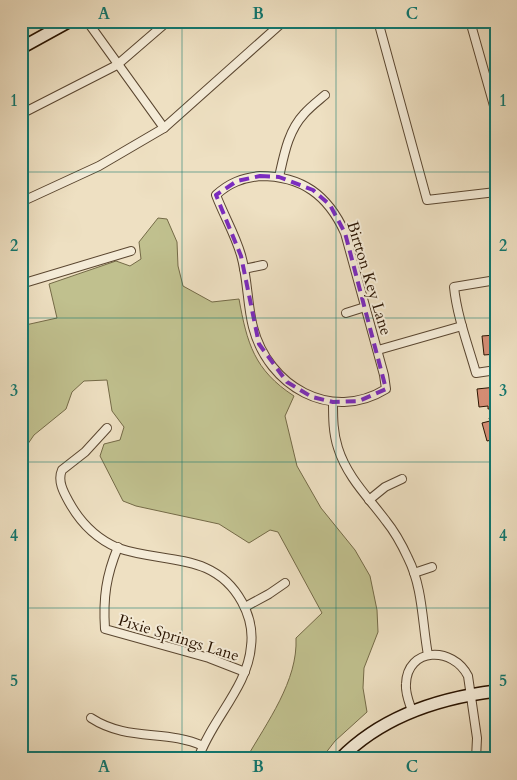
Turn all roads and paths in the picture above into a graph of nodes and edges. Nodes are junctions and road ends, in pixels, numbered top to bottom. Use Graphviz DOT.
graph roads {
  1 [pos="70,21"];
  2 [pos="87,21"];
  3 [pos="168,21"];
  4 [pos="284,21"];
  5 [pos="378,21"];
  6 [pos="470,21"];
  7 [pos="21,48"];
  8 [pos="117,65"];
  9 [pos="325,95"];
  10 [pos="496,113"];
  11 [pos="21,114"];
  12 [pos="164,128"];
  13 [pos="279,177"];
  14 [pos="496,192"];
  15 [pos="21,202"];
  16 [pos="131,251"];
  17 [pos="263,265"];
  18 [pos="244,269"];
  19 [pos="496,280"];
  20 [pos="21,284"];
  21 [pos="365,308"];
  22 [pos="346,313"];
  23 [pos="462,326"];
  24 [pos="378,350"];
  25 [pos="496,370"];
  26 [pos="333,402"];
  27 [pos="106,428"];
  28 [pos="402,479"];
  29 [pos="369,500"];
  30 [pos="118,547"];
  31 [pos="432,567"];
  32 [pos="414,573"];
  33 [pos="285,582"];
  34 [pos="245,607"];
  35 [pos="428,655"];
  36 [pos="245,672"];
  37 [pos="496,692"];
  38 [pos="471,694"];
  39 [pos="412,711"];
  40 [pos="91,718"];
  41 [pos="203,746"];
  42 [pos="198,759"];
  43 [pos="340,759"];
  44 [pos="476,759"];
  1 -- 7 [label="street"];
  2 -- 8 [label="street"];
  3 -- 8 [label="street"];
  4 -- 12 [label="street"];
  5 -- 14 [label="street"];
  6 -- 10 [label="street"];
  8 -- 11 [label="street"];
  8 -- 12 [label="street"];
  9 -- 13 [label="street"];
  12 -- 15 [label="street"];
  13 -- 18 [label="street, Birtton Key Lane"];
  13 -- 21 [label="street, Birtton Key Lane"];
  16 -- 20 [label="street"];
  17 -- 18 [label="street"];
  18 -- 26 [label="street"];
  19 -- 23 [label="street"];
  21 -- 22 [label="street"];
  21 -- 24 [label="street, Birtton Key Lane"];
  23 -- 24 [label="street"];
  23 -- 25 [label="street"];
  24 -- 26 [label="street, Birtton Key Lane"];
  26 -- 29 [label="street"];
  27 -- 30 [label="street"];
  28 -- 29 [label="street"];
  29 -- 32 [label="street"];
  30 -- 34 [label="street"];
  30 -- 36 [label="street, Pixie Springs Lane"];
  31 -- 32 [label="street"];
  32 -- 35 [label="street"];
  33 -- 34 [label="street"];
  34 -- 36 [label="street"];
  35 -- 38 [label="street"];
  35 -- 39 [label="street"];
  36 -- 41 [label="street"];
  37 -- 38 [label="street"];
  38 -- 39 [label="street"];
  38 -- 44 [label="street"];
  39 -- 43 [label="street"];
  40 -- 41 [label="street"];
  41 -- 42 [label="street"];
}
